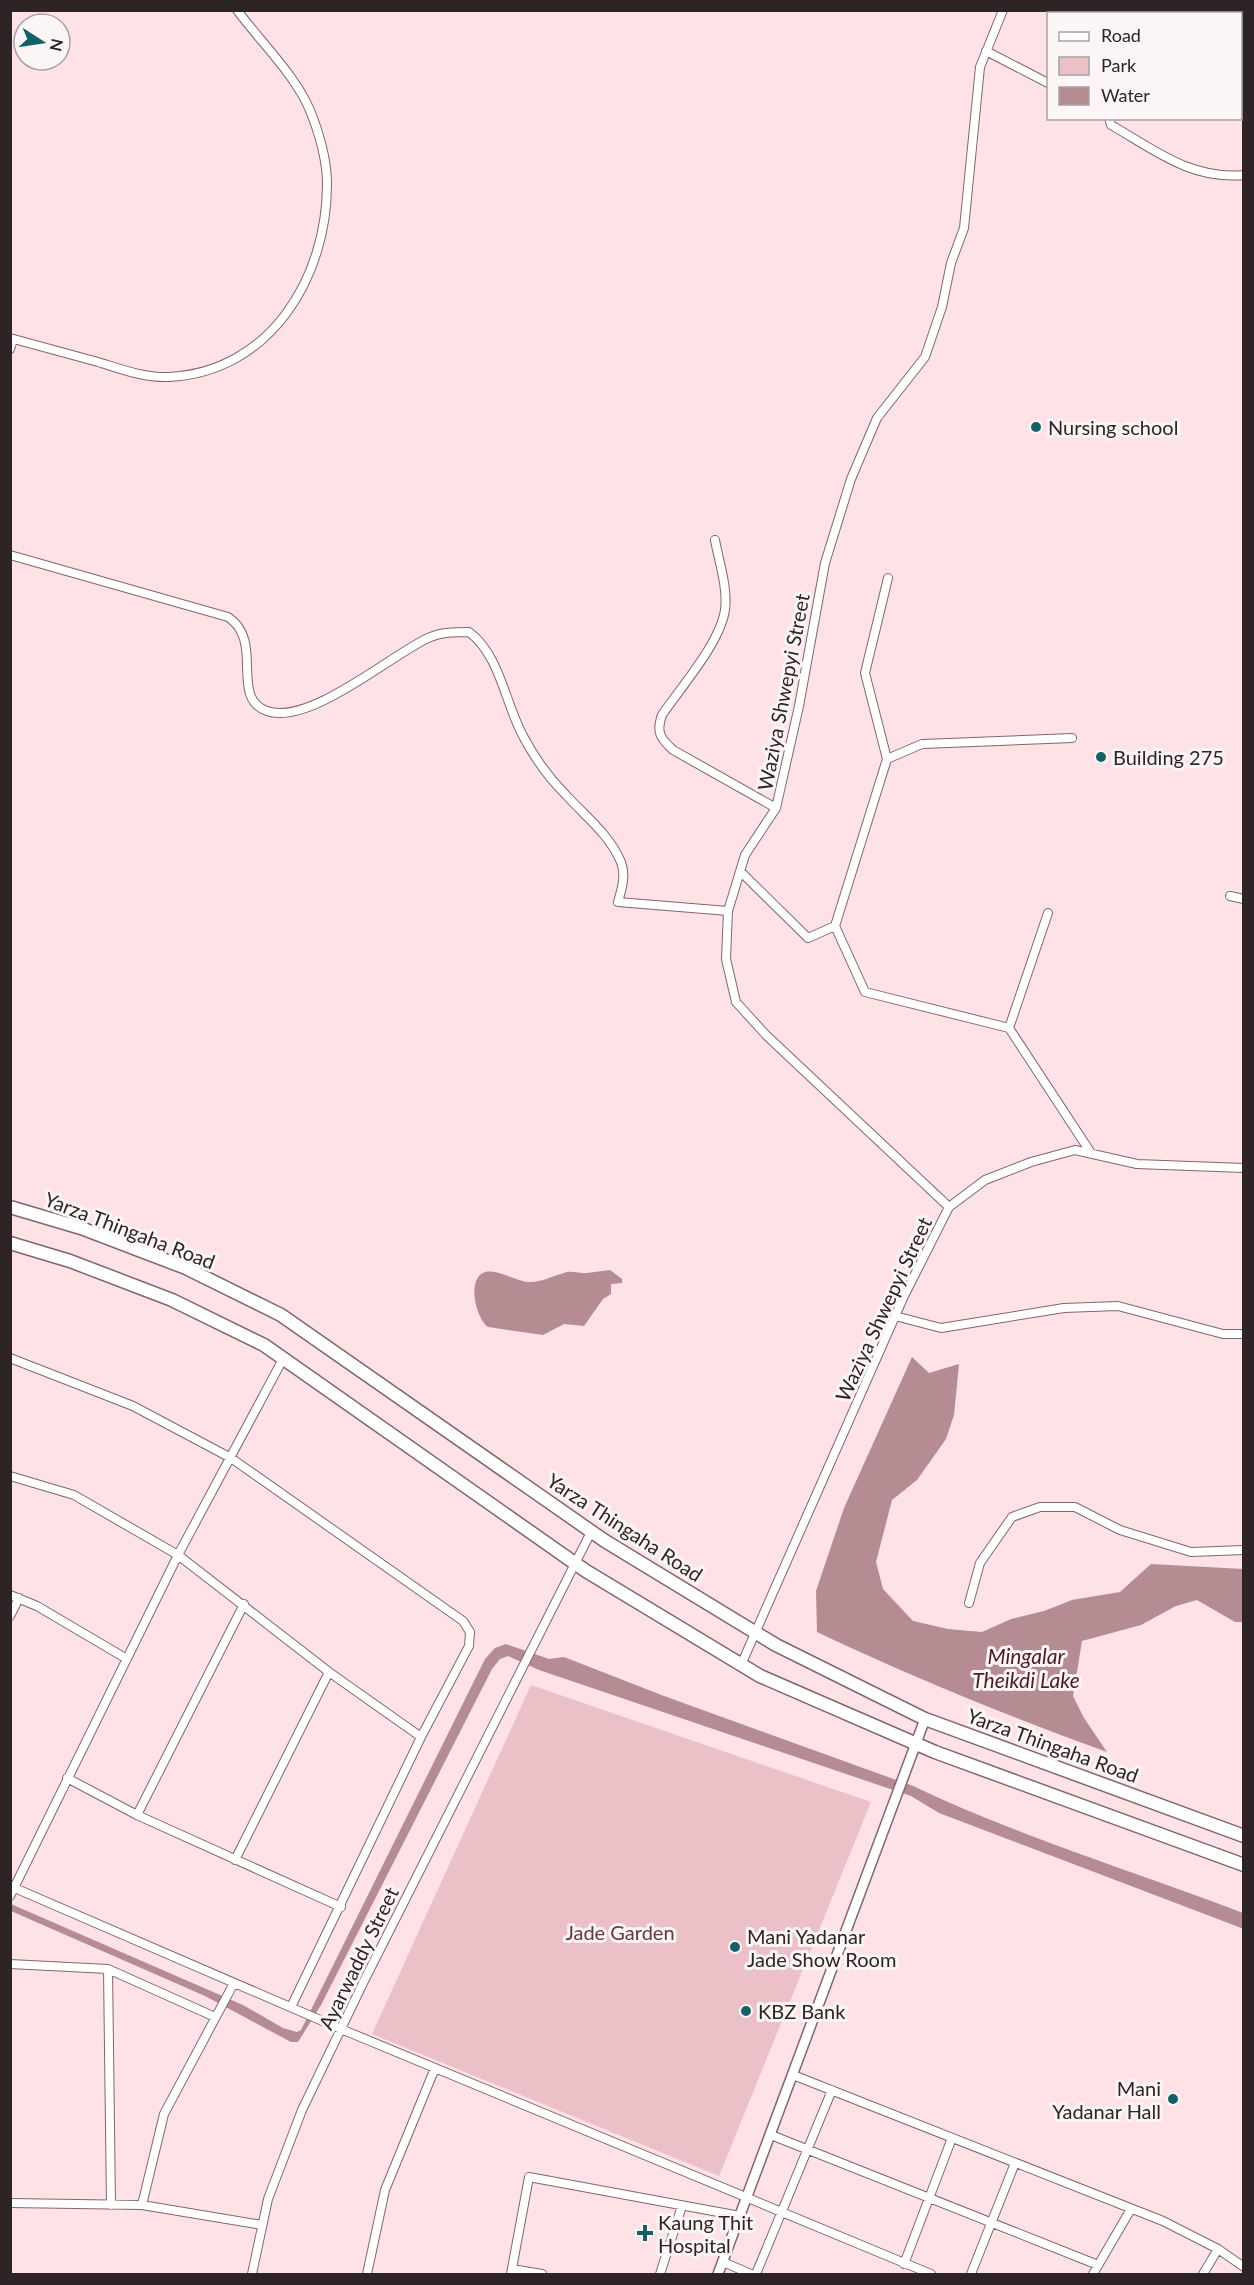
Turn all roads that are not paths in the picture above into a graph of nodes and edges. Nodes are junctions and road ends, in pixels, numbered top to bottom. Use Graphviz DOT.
graph roads {
  1 [pos="237,10"];
  2 [pos="1003,10"];
  3 [pos="986,51"];
  4 [pos="1047,82"];
  5 [pos="1110,120"];
  6 [pos="1244,175"];
  7 [pos="12,338"];
  8 [pos="10,349"];
  9 [pos="715,540"];
  10 [pos="10,555"];
  11 [pos="888,578"];
  12 [pos="1072,738"];
  13 [pos="887,759"];
  14 [pos="776,808"];
  15 [pos="740,872"];
  16 [pos="1230,896"];
  17 [pos="1244,899"];
  18 [pos="728,911"];
  19 [pos="1047,913"];
  20 [pos="835,926"];
  21 [pos="1009,1028"];
  22 [pos="1091,1154"];
  23 [pos="1244,1168"];
  24 [pos="10,1207"];
  25 [pos="949,1207"];
  26 [pos="10,1243"];
  27 [pos="895,1316"];
  28 [pos="1244,1334"];
  29 [pos="10,1358"];
  30 [pos="283,1359"];
  31 [pos="231,1458"];
  32 [pos="10,1476"];
  33 [pos="591,1532"];
  34 [pos="1244,1550"];
  35 [pos="178,1555"];
  36 [pos="574,1562"];
  37 [pos="10,1595"];
  38 [pos="19,1598"];
  39 [pos="969,1603"];
  40 [pos="244,1604"];
  41 [pos="10,1616"];
  42 [pos="754,1632"];
  43 [pos="127,1659"];
  44 [pos="741,1665"];
  45 [pos="329,1672"];
  46 [pos="925,1719"];
  47 [pos="421,1737"];
  48 [pos="914,1743"];
  49 [pos="67,1778"];
  50 [pos="137,1815"];
  51 [pos="1244,1836"];
  52 [pos="235,1860"];
  53 [pos="1244,1865"];
  54 [pos="13,1887"];
  55 [pos="10,1896"];
  56 [pos="340,1907"];
  57 [pos="10,1964"];
  58 [pos="108,1969"];
  59 [pos="234,1983"];
  60 [pos="291,2007"];
  61 [pos="215,2017"];
  62 [pos="341,2029"];
  63 [pos="435,2068"];
  64 [pos="794,2075"];
  65 [pos="832,2090"];
  66 [pos="771,2135"];
  67 [pos="952,2138"];
  68 [pos="808,2150"];
  69 [pos="1015,2163"];
  70 [pos="928,2198"];
  71 [pos="747,2199"];
  72 [pos="10,2203"];
  73 [pos="111,2205"];
  74 [pos="142,2205"];
  75 [pos="682,2206"];
  76 [pos="1131,2209"];
  77 [pos="780,2213"];
  78 [pos="740,2216"];
  79 [pos="992,2223"];
  80 [pos="262,2225"];
  81 [pos="1218,2249"];
  82 [pos="723,2262"];
  83 [pos="904,2264"];
  84 [pos="1098,2265"];
  85 [pos="1244,2267"];
  86 [pos="511,2272"];
  87 [pos="252,2274"];
  88 [pos="367,2274"];
  89 [pos="542,2274"];
  90 [pos="660,2274"];
  91 [pos="718,2274"];
  92 [pos="751,2274"];
  93 [pos="756,2274"];
  94 [pos="930,2274"];
  95 [pos="971,2274"];
  96 [pos="1093,2274"];
  97 [pos="1203,2274"];
  1 -- 7 [label="street"];
  2 -- 3 [label="street, Waziya Shwepyi Street"];
  3 -- 4 [label="street"];
  3 -- 14 [label="street, Waziya Shwepyi Street"];
  5 -- 6 [label="street"];
  7 -- 8 [label="street"];
  9 -- 14 [label="street"];
  10 -- 18 [label="street"];
  11 -- 13 [label="street"];
  12 -- 13 [label="street"];
  13 -- 20 [label="street"];
  14 -- 15 [label="street, Waziya Shwepyi Street"];
  15 -- 18 [label="street, Waziya Shwepyi Street"];
  15 -- 20 [label="street"];
  16 -- 17 [label="street"];
  18 -- 25 [label="street, Waziya Shwepyi Street"];
  19 -- 21 [label="street"];
  20 -- 21 [label="street"];
  21 -- 22 [label="street"];
  22 -- 23 [label="street"];
  22 -- 25 [label="street"];
  24 -- 33 [label="main road, Yarza Thingaha Road"];
  25 -- 27 [label="street, Waziya Shwepyi Street"];
  26 -- 30 [label="main road"];
  27 -- 28 [label="street"];
  27 -- 42 [label="street, Waziya Shwepyi Street"];
  29 -- 31 [label="street"];
  30 -- 31 [label="street"];
  30 -- 36 [label="main road"];
  31 -- 35 [label="street"];
  31 -- 47 [label="street"];
  32 -- 35 [label="street"];
  33 -- 36 [label="street"];
  33 -- 42 [label="main road, Yarza Thingaha Road"];
  34 -- 39 [label="street"];
  35 -- 40 [label="street"];
  35 -- 43 [label="street"];
  36 -- 44 [label="main road"];
  36 -- 62 [label="street, Ayarwaddy Street"];
  37 -- 38 [label="street"];
  38 -- 41 [label="street"];
  38 -- 43 [label="street"];
  40 -- 45 [label="street"];
  40 -- 50 [label="street"];
  42 -- 44 [label="street, Waziya Shwepyi Street"];
  42 -- 46 [label="main road, Yarza Thingaha Road"];
  43 -- 49 [label="street"];
  44 -- 48 [label="main road"];
  45 -- 47 [label="street"];
  45 -- 52 [label="street"];
  46 -- 48 [label="street"];
  46 -- 51 [label="main road, Yarza Thingaha Road"];
  47 -- 56 [label="street"];
  48 -- 53 [label="main road"];
  48 -- 64 [label="street"];
  49 -- 50 [label="street"];
  49 -- 54 [label="street"];
  50 -- 52 [label="street"];
  52 -- 56 [label="street"];
  54 -- 55 [label="street"];
  54 -- 59 [label="street"];
  56 -- 60 [label="street"];
  57 -- 58 [label="street"];
  58 -- 61 [label="street"];
  58 -- 73 [label="street"];
  59 -- 60 [label="street"];
  59 -- 61 [label="street"];
  60 -- 62 [label="street"];
  61 -- 74 [label="street"];
  62 -- 63 [label="street"];
  62 -- 80 [label="street, Ayarwaddy Street"];
  63 -- 71 [label="street"];
  63 -- 88 [label="street"];
  64 -- 65 [label="street"];
  64 -- 66 [label="street"];
  65 -- 67 [label="street"];
  65 -- 68 [label="street"];
  66 -- 68 [label="street"];
  66 -- 71 [label="street"];
  67 -- 69 [label="street"];
  67 -- 70 [label="street"];
  68 -- 70 [label="street"];
  68 -- 77 [label="street"];
  69 -- 76 [label="street"];
  69 -- 79 [label="street"];
  70 -- 79 [label="street"];
  70 -- 83 [label="street"];
  71 -- 77 [label="street"];
  71 -- 78 [label="street"];
  72 -- 73 [label="street"];
  73 -- 74 [label="street"];
  74 -- 80 [label="street"];
  75 -- 78 [label="street"];
  75 -- 86 [label="street"];
  75 -- 90 [label="street"];
  76 -- 81 [label="street"];
  76 -- 84 [label="street"];
  77 -- 83 [label="street"];
  77 -- 93 [label="street"];
  78 -- 82 [label="street"];
  79 -- 84 [label="street"];
  79 -- 95 [label="street"];
  80 -- 87 [label="street, Ayarwaddy Street"];
  81 -- 85 [label="street"];
  81 -- 97 [label="street"];
  82 -- 91 [label="street"];
  82 -- 92 [label="street"];
  83 -- 94 [label="street"];
  84 -- 96 [label="street"];
  86 -- 89 [label="street"];
}
